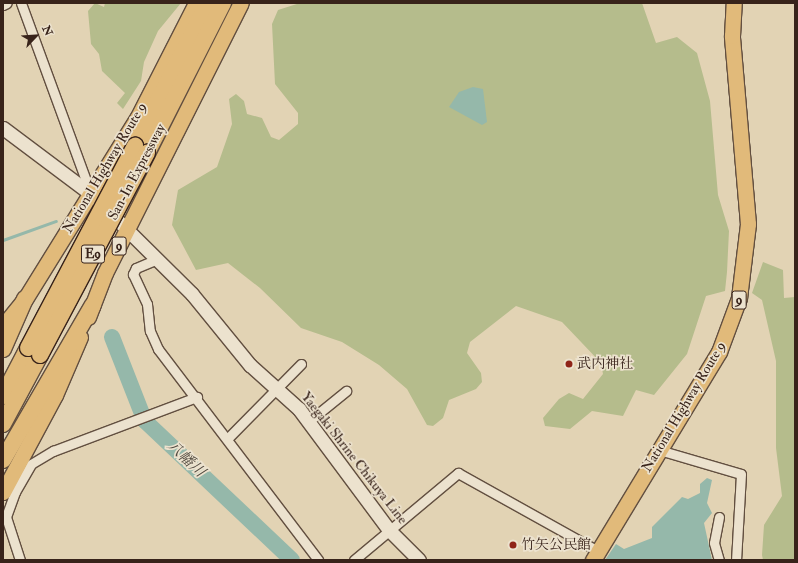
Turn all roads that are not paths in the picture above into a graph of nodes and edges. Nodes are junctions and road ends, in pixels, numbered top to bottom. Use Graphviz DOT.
graph roads {
  1 [pos="7,3"];
  2 [pos="21,3"];
  3 [pos="196,3"];
  4 [pos="208,3"];
  5 [pos="223,3"];
  6 [pos="241,3"];
  7 [pos="734,3"];
  8 [pos="3,4"];
  9 [pos="3,128"];
  10 [pos="141,150"];
  11 [pos="91,194"];
  12 [pos="128,230"];
  13 [pos="155,260"];
  14 [pos="25,299"];
  15 [pos="93,305"];
  16 [pos="3,326"];
  17 [pos="3,349"];
  18 [pos="34,351"];
  19 [pos="301,364"];
  20 [pos="278,389"];
  21 [pos="346,391"];
  22 [pos="3,396"];
  23 [pos="197,397"];
  24 [pos="308,421"];
  25 [pos="3,424"];
  26 [pos="228,438"];
  27 [pos="659,450"];
  28 [pos="3,460"];
  29 [pos="8,490"];
  30 [pos="719,517"];
  31 [pos="389,530"];
  32 [pos="595,556"];
  33 [pos="20,560"];
  34 [pos="318,560"];
  35 [pos="354,560"];
  36 [pos="419,560"];
  37 [pos="719,560"];
  38 [pos="736,560"];
  1 -- 8 [label="street"];
  2 -- 11 [label="street"];
  3 -- 11 [label="highway, National Highway Route 9"];
  4 -- 10 [label="highway, San-In Expressway / E9"];
  5 -- 10 [label="highway, San-In Expressway / E9"];
  6 -- 12 [label="highway, 9"];
  7 -- 27 [label="highway, National Highway Route 9 / 9"];
  9 -- 11 [label="main road, Yaegaki Shrine Chikuya Line"];
  10 -- 18 [label="highway, San-In Expressway / E9, bridge"];
  11 -- 12 [label="main road, Yaegaki Shrine Chikuya Line"];
  11 -- 14 [label="highway, National Highway Route 9"];
  12 -- 13 [label="main road, Yaegaki Shrine Chikuya Line"];
  12 -- 15 [label="highway, 9"];
  13 -- 20 [label="main road, Yaegaki Shrine Chikuya Line"];
  13 -- 23 [label="street"];
  14 -- 16 [label="highway, National Highway Route 9"];
  14 -- 17 [label="highway"];
  15 -- 28 [label="highway"];
  15 -- 29 [label="highway, 9"];
  18 -- 22 [label="highway, San-In Expressway / E9"];
  18 -- 25 [label="highway, San-In Expressway / E9"];
  19 -- 20 [label="street"];
  20 -- 24 [label="main road, Yaegaki Shrine Chikuya Line"];
  20 -- 26 [label="street"];
  21 -- 24 [label="street"];
  23 -- 26 [label="street"];
  23 -- 29 [label="street"];
  24 -- 31 [label="main road, Yaegaki Shrine Chikuya Line"];
  26 -- 34 [label="street"];
  27 -- 32 [label="highway, National Highway Route 9 / 9"];
  27 -- 38 [label="street"];
  29 -- 33 [label="street"];
  30 -- 37 [label="street"];
  31 -- 32 [label="street"];
  31 -- 35 [label="street"];
  31 -- 36 [label="main road, Yaegaki Shrine Chikuya Line"];
}
